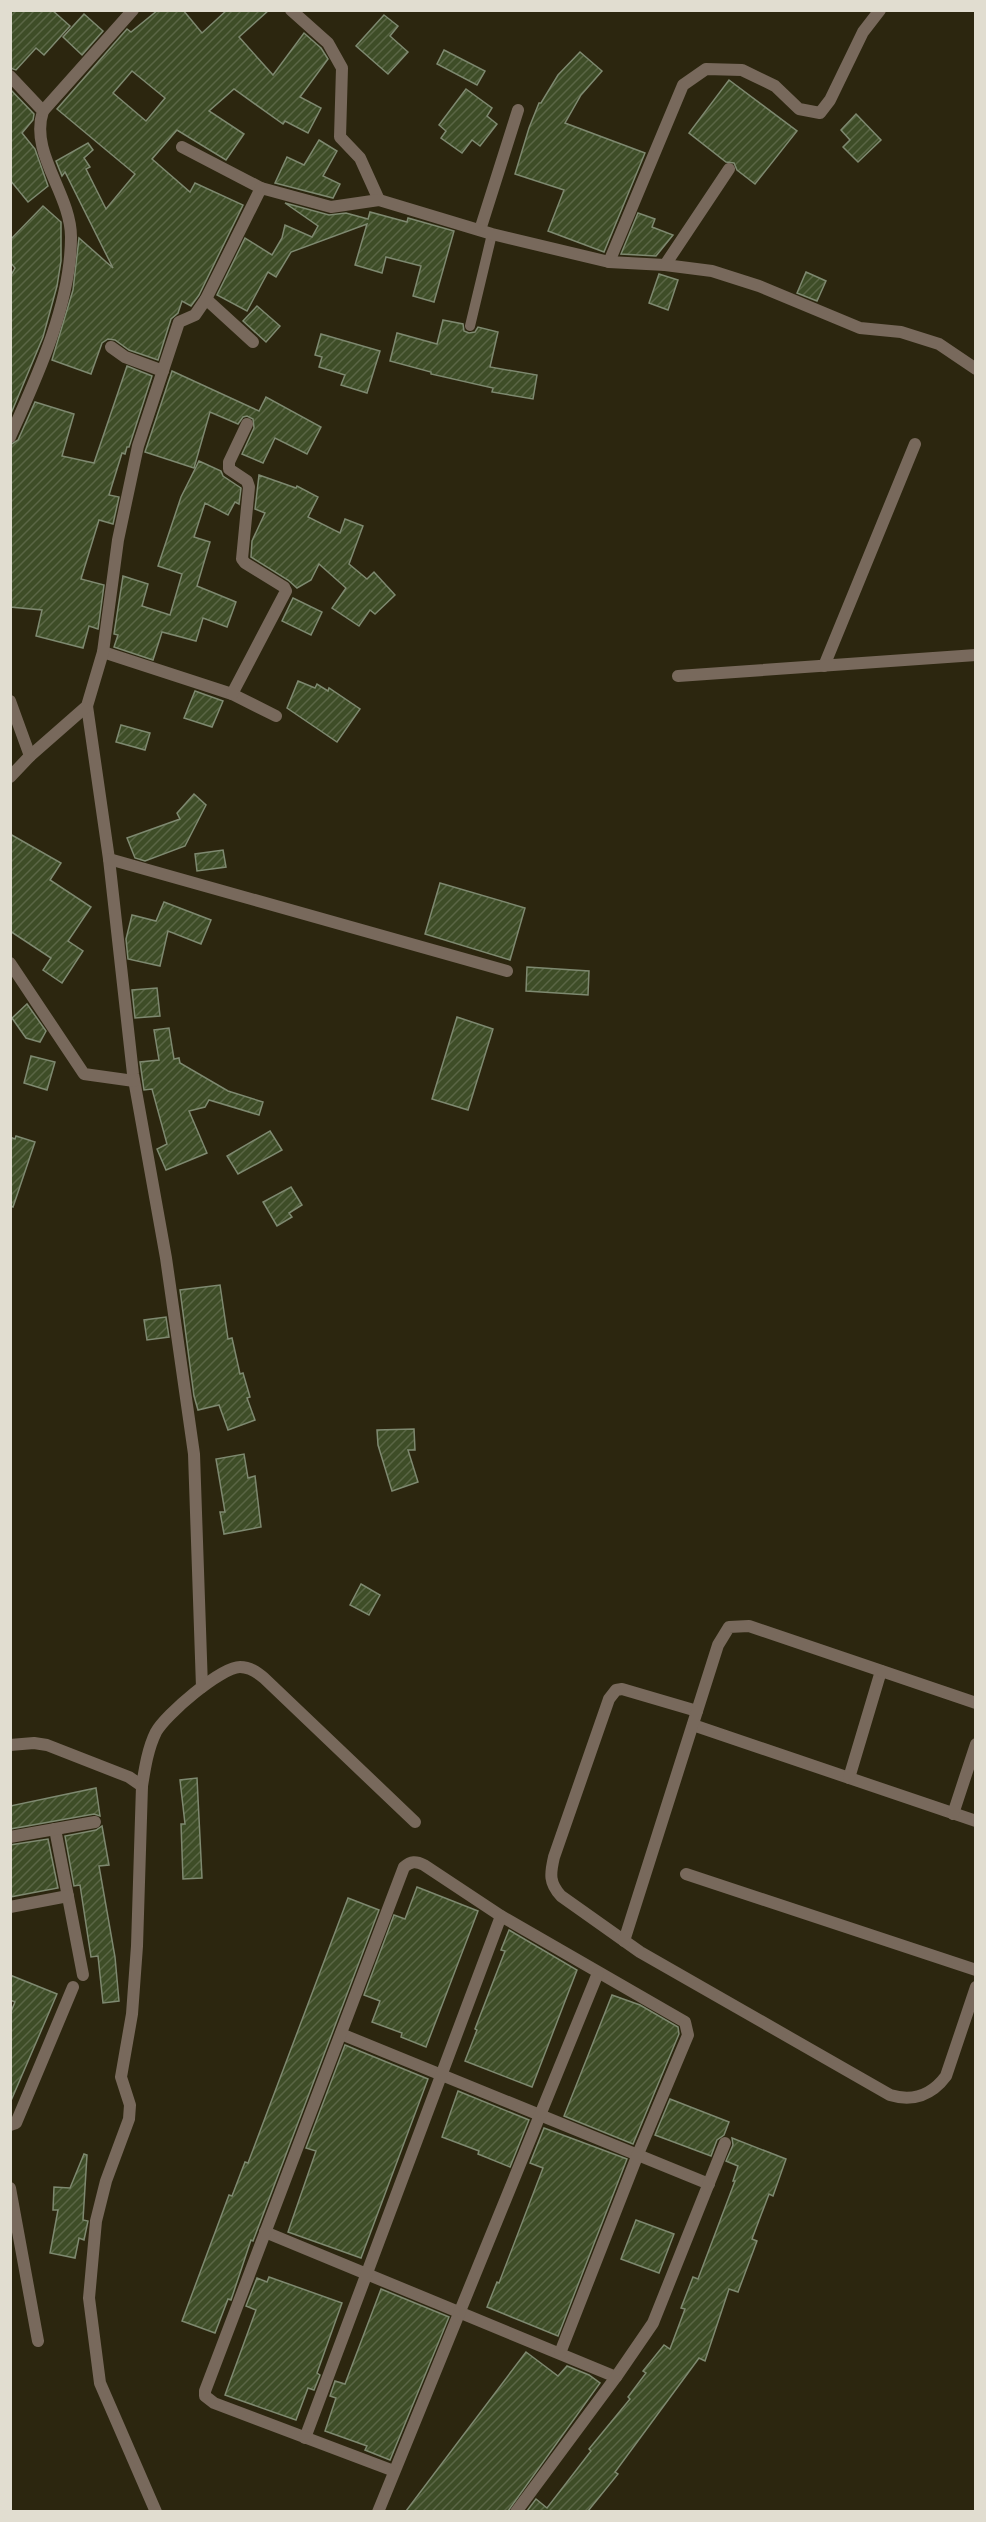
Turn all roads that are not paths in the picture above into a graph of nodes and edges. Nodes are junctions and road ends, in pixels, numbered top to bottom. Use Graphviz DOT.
graph roads {
  1 [pos="133,10"];
  2 [pos="291,10"];
  3 [pos="880,10"];
  4 [pos="10,76"];
  5 [pos="43,111"];
  6 [pos="518,111"];
  7 [pos="182,147"];
  8 [pos="729,170"];
  9 [pos="261,188"];
  10 [pos="379,200"];
  11 [pos="486,232"];
  12 [pos="609,262"];
  13 [pos="665,265"];
  14 [pos="206,299"];
  15 [pos="470,326"];
  16 [pos="253,342"];
  17 [pos="111,347"];
  18 [pos="975,369"];
  19 [pos="163,371"];
  20 [pos="247,424"];
  21 [pos="10,437"];
  22 [pos="915,444"];
  23 [pos="103,652"];
  24 [pos="975,655"];
  25 [pos="824,666"];
  26 [pos="678,676"];
  27 [pos="232,694"];
  28 [pos="10,701"];
  29 [pos="87,706"];
  30 [pos="276,717"];
  31 [pos="30,756"];
  32 [pos="10,777"];
  33 [pos="109,859"];
  34 [pos="10,963"];
  35 [pos="507,970"];
  36 [pos="134,1081"];
  37 [pos="881,1671"];
  38 [pos="202,1687"];
  39 [pos="975,1703"];
  40 [pos="697,1711"];
  41 [pos="693,1725"];
  42 [pos="975,1743"];
  43 [pos="10,1745"];
  44 [pos="849,1778"];
  45 [pos="142,1786"];
  46 [pos="953,1814"];
  47 [pos="975,1821"];
  48 [pos="95,1822"];
  49 [pos="415,1822"];
  50 [pos="55,1829"];
  51 [pos="10,1837"];
  52 [pos="686,1874"];
  53 [pos="68,1896"];
  54 [pos="10,1907"];
  55 [pos="501,1916"];
  56 [pos="624,1941"];
  57 [pos="975,1970"];
  58 [pos="598,1973"];
  59 [pos="83,1975"];
  60 [pos="73,1987"];
  61 [pos="975,1987"];
  62 [pos="341,2034"];
  63 [pos="441,2075"];
  64 [pos="540,2115"];
  65 [pos="10,2125"];
  66 [pos="725,2144"];
  67 [pos="638,2154"];
  68 [pos="709,2184"];
  69 [pos="10,2188"];
  70 [pos="265,2232"];
  71 [pos="24,2263"];
  72 [pos="10,2266"];
  73 [pos="367,2274"];
  74 [pos="459,2312"];
  75 [pos="38,2341"];
  76 [pos="560,2353"];
  77 [pos="616,2377"];
  78 [pos="305,2438"];
  79 [pos="394,2472"];
  80 [pos="156,2511"];
  81 [pos="378,2511"];
  82 [pos="516,2511"];
  1 -- 5 [label="street"];
  2 -- 10 [label="street"];
  3 -- 12 [label="street"];
  4 -- 5 [label="street"];
  5 -- 21 [label="street"];
  6 -- 11 [label="street"];
  7 -- 9 [label="street"];
  8 -- 13 [label="street"];
  9 -- 10 [label="street"];
  9 -- 14 [label="street"];
  10 -- 11 [label="street"];
  11 -- 12 [label="street"];
  11 -- 15 [label="lane"];
  12 -- 13 [label="street"];
  13 -- 18 [label="street"];
  14 -- 16 [label="street"];
  14 -- 19 [label="street"];
  17 -- 19 [label="street"];
  19 -- 23 [label="street"];
  20 -- 27 [label="street"];
  22 -- 25 [label="street"];
  23 -- 27 [label="street"];
  23 -- 29 [label="street"];
  24 -- 25 [label="street"];
  25 -- 26 [label="street"];
  27 -- 30 [label="street"];
  28 -- 31 [label="street"];
  29 -- 31 [label="street"];
  29 -- 33 [label="street"];
  31 -- 32 [label="street"];
  33 -- 35 [label="street"];
  33 -- 36 [label="street"];
  34 -- 36 [label="street"];
  36 -- 38 [label="street"];
  37 -- 39 [label="street"];
  37 -- 40 [label="street"];
  37 -- 44 [label="street"];
  38 -- 45 [label="street"];
  38 -- 49 [label="street"];
  40 -- 41 [label="street"];
  40 -- 56 [label="street"];
  41 -- 44 [label="street"];
  41 -- 56 [label="street"];
  42 -- 46 [label="street"];
  43 -- 45 [label="street"];
  44 -- 46 [label="street"];
  45 -- 80 [label="street"];
  46 -- 47 [label="street"];
  48 -- 50 [label="street"];
  50 -- 51 [label="street"];
  50 -- 53 [label="street"];
  52 -- 57 [label="street"];
  53 -- 54 [label="street"];
  53 -- 59 [label="street"];
  55 -- 58 [label="street"];
  55 -- 62 [label="street"];
  55 -- 63 [label="street"];
  56 -- 61 [label="street"];
  58 -- 64 [label="street"];
  58 -- 67 [label="street"];
  60 -- 65 [label="street"];
  62 -- 63 [label="street"];
  62 -- 70 [label="street"];
  63 -- 64 [label="street"];
  63 -- 73 [label="street"];
  64 -- 67 [label="street"];
  64 -- 74 [label="street"];
  66 -- 68 [label="street"];
  67 -- 68 [label="street"];
  67 -- 76 [label="street"];
  68 -- 77 [label="street"];
  69 -- 71 [label="street"];
  70 -- 73 [label="street"];
  70 -- 78 [label="street"];
  71 -- 72 [label="street"];
  71 -- 75 [label="street"];
  73 -- 74 [label="street"];
  73 -- 78 [label="street"];
  74 -- 76 [label="street"];
  74 -- 79 [label="street"];
  76 -- 77 [label="street"];
  77 -- 82 [label="street"];
  78 -- 79 [label="street"];
  79 -- 81 [label="street"];
}
